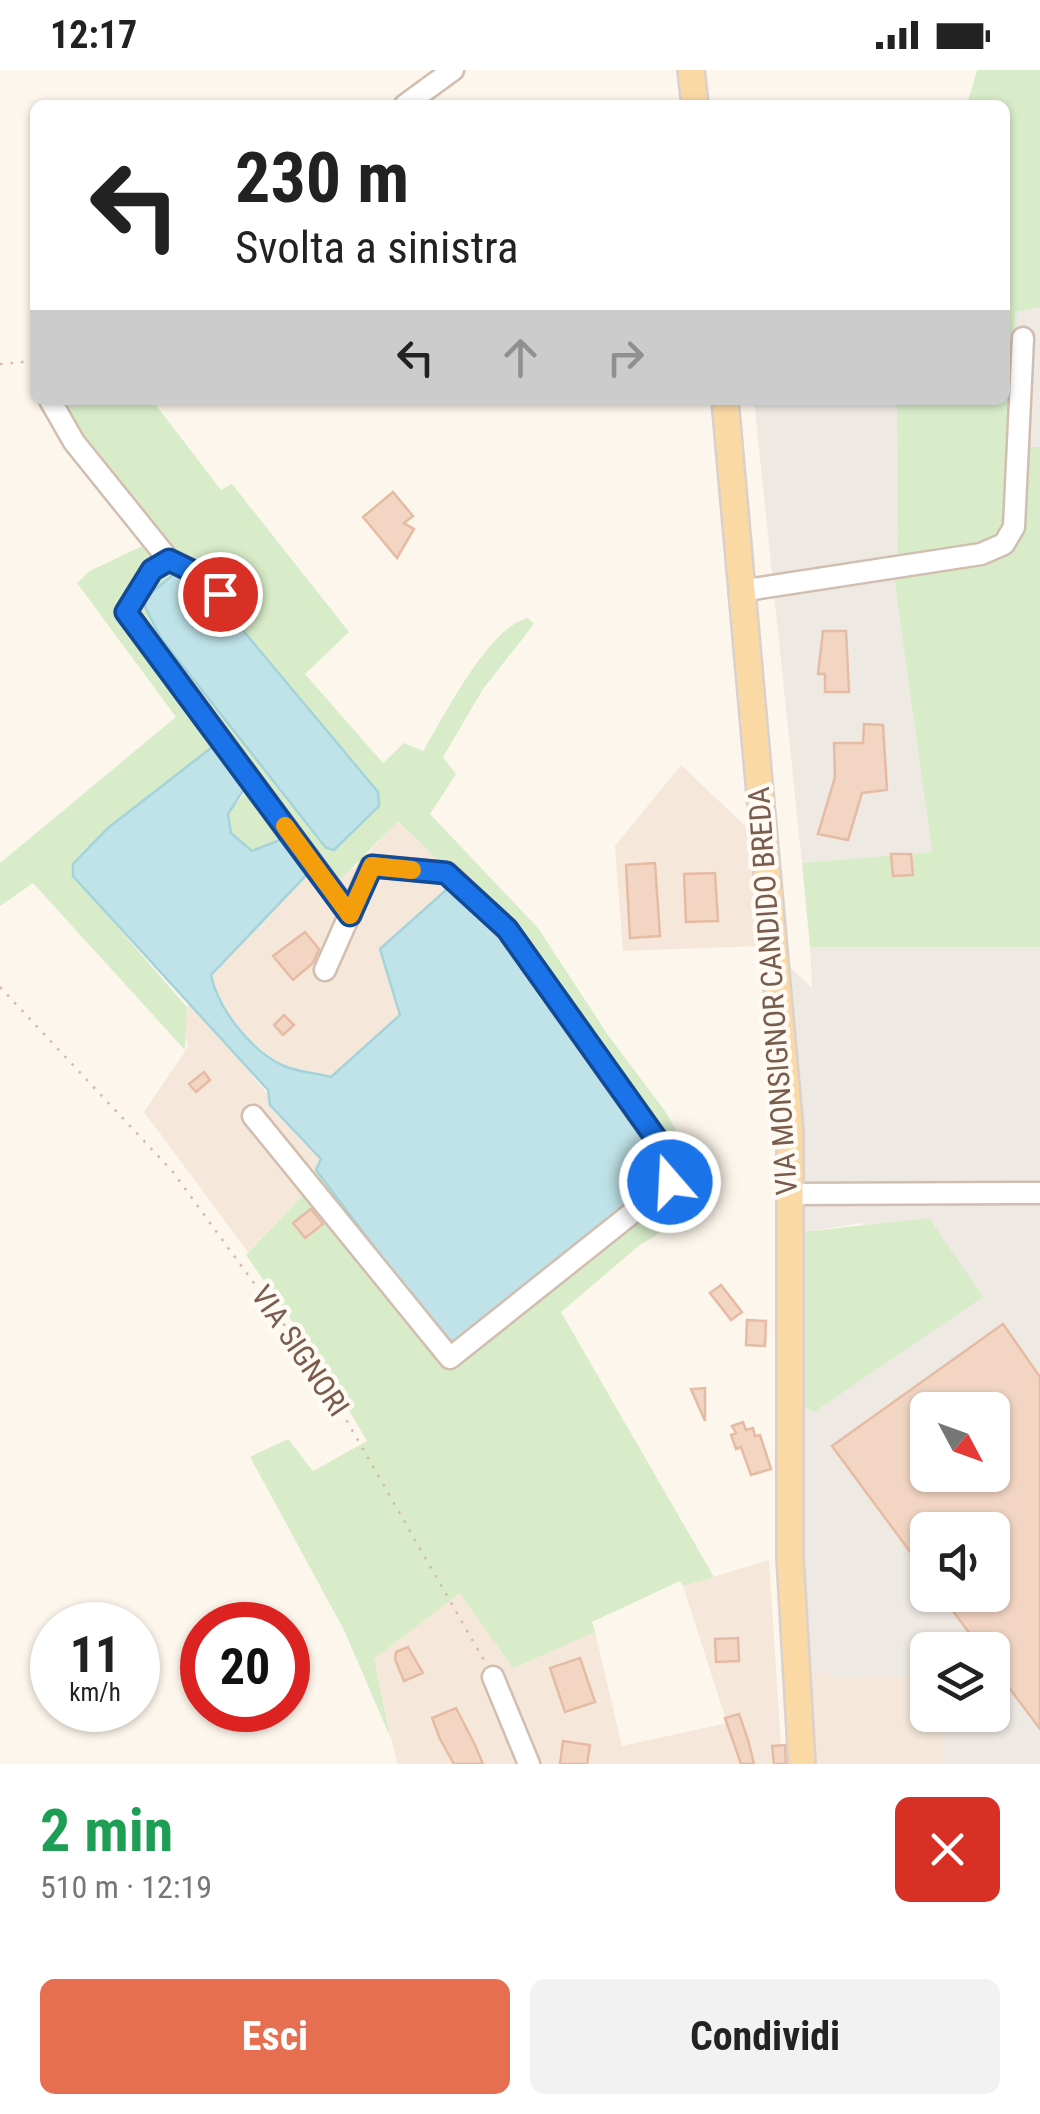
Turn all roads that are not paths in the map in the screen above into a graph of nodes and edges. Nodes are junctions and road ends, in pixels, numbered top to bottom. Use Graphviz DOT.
graph roads {
  1 [pos="453,70"];
  2 [pos="692,70"];
  3 [pos="412,100"];
  4 [pos="695,100"];
  5 [pos="1023,338"];
  6 [pos="53,405"];
  7 [pos="725,405"];
  8 [pos="169,560"];
  9 [pos="740,591"];
  10 [pos="242,614"];
  11 [pos="350,915"];
  12 [pos="326,970"];
  13 [pos="252,1116"];
  14 [pos="790,1194"];
  15 [pos="1040,1194"];
  16 [pos="493,1677"];
  17 [pos="529,1764"];
  18 [pos="802,1764"];
  1 -- 3 [label="street"];
  2 -- 4 [label="main road"];
  5 -- 9 [label="street"];
  6 -- 8 [label="street"];
  7 -- 9 [label="main road, VIA MONSIGNOR CANDIDO BREDA"];
  8 -- 10 [label="street"];
  8 -- 11 [label="street"];
  9 -- 14 [label="main road, VIA MONSIGNOR CANDIDO BREDA"];
  11 -- 12 [label="street"];
  11 -- 13 [label="street"];
  14 -- 15 [label="street"];
  14 -- 18 [label="main road, VIA MONSIGNOR CANDIDO BREDA"];
  16 -- 17 [label="street"];
}
